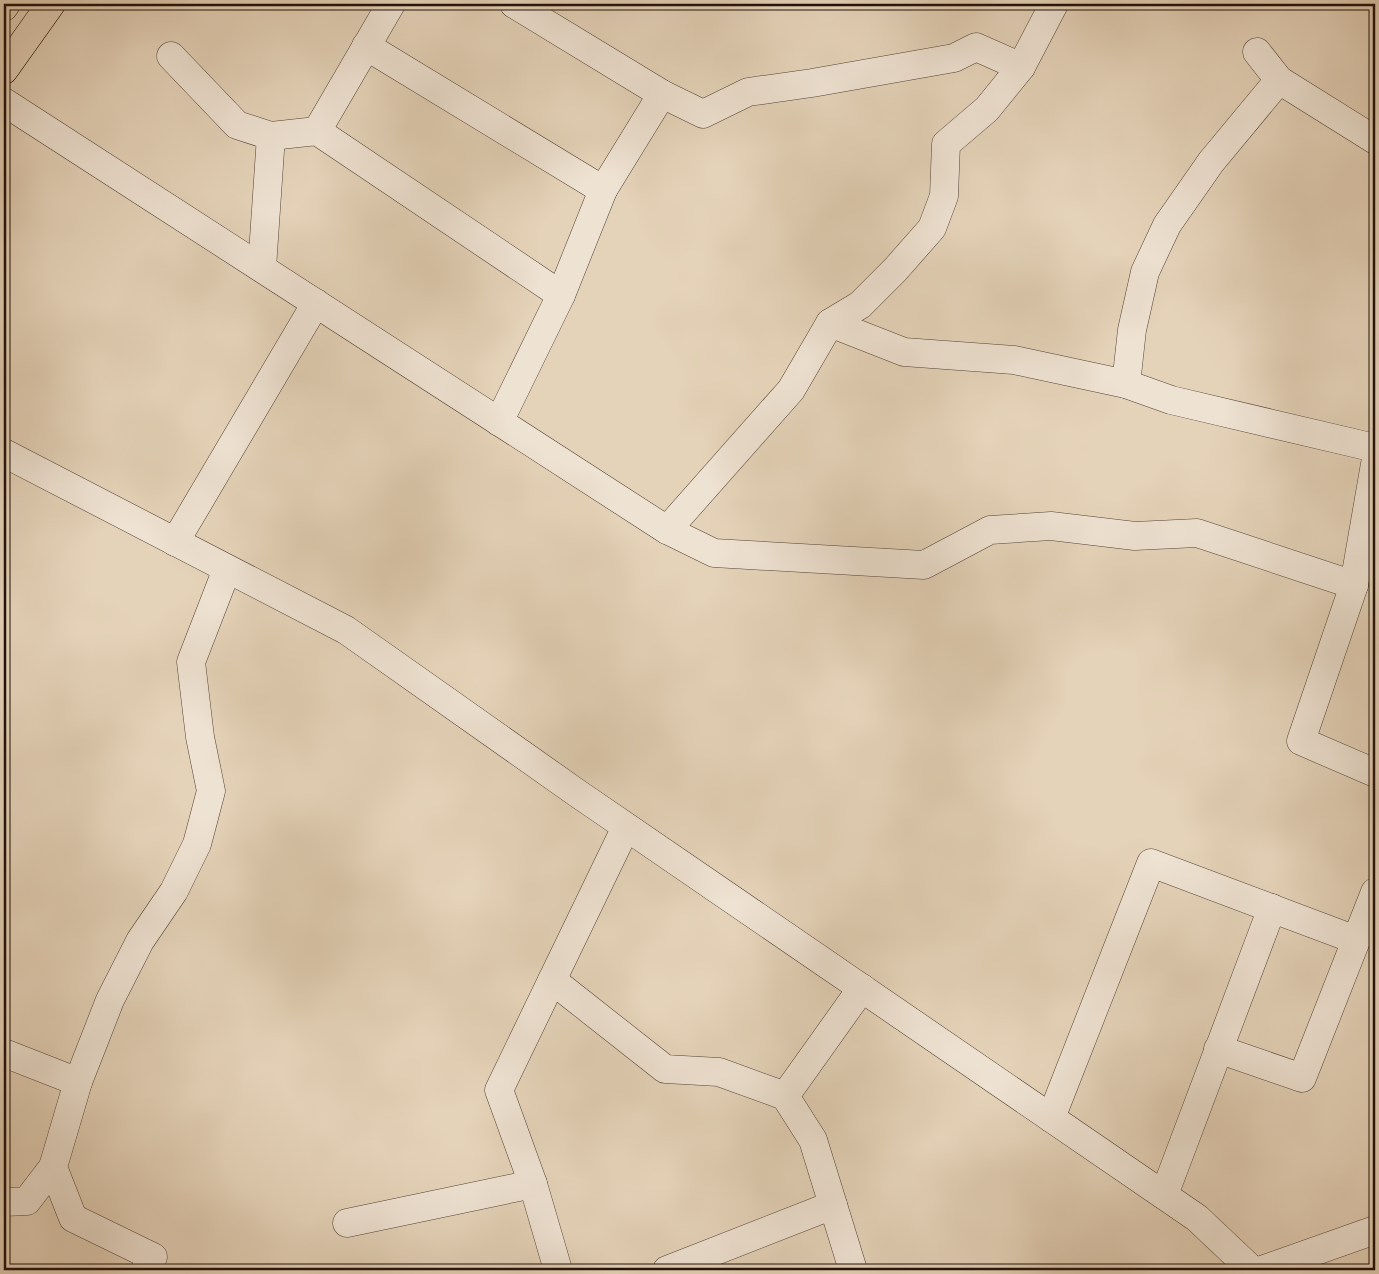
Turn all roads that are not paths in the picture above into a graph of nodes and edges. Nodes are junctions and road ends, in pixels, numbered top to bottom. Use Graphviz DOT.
graph roads {
  1 [pos="51,4"];
  2 [pos="390,4"];
  3 [pos="1054,4"];
  4 [pos="525,6"];
  5 [pos="366,46"];
  6 [pos="1258,52"];
  7 [pos="171,56"];
  8 [pos="1021,67"];
  9 [pos="4,70"];
  10 [pos="1279,80"];
  11 [pos="662,94"];
  12 [pos="4,102"];
  13 [pos="317,131"];
  14 [pos="271,136"];
  15 [pos="1375,140"];
  16 [pos="603,190"];
  17 [pos="262,268"];
  18 [pos="561,295"];
  19 [pos="316,303"];
  20 [pos="830,323"];
  21 [pos="1126,384"];
  22 [pos="499,422"];
  23 [pos="1375,448"];
  24 [pos="4,453"];
  25 [pos="1375,464"];
  26 [pos="667,530"];
  27 [pos="175,542"];
  28 [pos="227,569"];
  29 [pos="1354,585"];
  30 [pos="1375,773"];
  31 [pos="626,827"];
  32 [pos="1375,892"];
  33 [pos="1272,908"];
  34 [pos="1356,940"];
  35 [pos="552,980"];
  36 [pos="862,988"];
  37 [pos="1218,1049"];
  38 [pos="4,1053"];
  39 [pos="78,1082"];
  40 [pos="785,1096"];
  41 [pos="1051,1118"];
  42 [pos="53,1167"];
  43 [pos="533,1184"];
  44 [pos="1164,1195"];
  45 [pos="4,1202"];
  46 [pos="833,1204"];
  47 [pos="347,1223"];
  48 [pos="1375,1230"];
  49 [pos="145,1270"];
  50 [pos="558,1270"];
  51 [pos="667,1270"];
  52 [pos="853,1270"];
  53 [pos="1252,1270"];
  54 [pos="1262,1270"];
  1 -- 9 [label="main road"];
  2 -- 5 [label="street"];
  3 -- 8 [label="street"];
  4 -- 11 [label="street"];
  5 -- 13 [label="street"];
  5 -- 16 [label="street"];
  6 -- 10 [label="street"];
  7 -- 14 [label="street"];
  8 -- 11 [label="street"];
  8 -- 20 [label="street"];
  10 -- 15 [label="street"];
  10 -- 21 [label="street"];
  11 -- 16 [label="street"];
  12 -- 17 [label="street"];
  13 -- 14 [label="street"];
  13 -- 18 [label="street"];
  14 -- 17 [label="street"];
  16 -- 18 [label="street"];
  17 -- 19 [label="street"];
  18 -- 22 [label="street"];
  19 -- 22 [label="street"];
  19 -- 27 [label="street"];
  20 -- 21 [label="street"];
  20 -- 26 [label="street"];
  21 -- 23 [label="street"];
  22 -- 26 [label="street"];
  24 -- 27 [label="street"];
  25 -- 29 [label="street"];
  26 -- 29 [label="street"];
  27 -- 28 [label="street"];
  28 -- 31 [label="street"];
  28 -- 39 [label="street"];
  29 -- 30 [label="street"];
  31 -- 35 [label="street"];
  31 -- 36 [label="street"];
  32 -- 34 [label="street"];
  33 -- 34 [label="street"];
  33 -- 37 [label="street"];
  33 -- 41 [label="street"];
  34 -- 37 [label="street"];
  35 -- 40 [label="street"];
  35 -- 43 [label="street"];
  36 -- 40 [label="street"];
  36 -- 41 [label="street"];
  37 -- 44 [label="street"];
  38 -- 39 [label="street"];
  39 -- 42 [label="street"];
  40 -- 46 [label="street"];
  41 -- 44 [label="street"];
  42 -- 45 [label="street"];
  42 -- 49 [label="street"];
  43 -- 47 [label="street"];
  43 -- 50 [label="street"];
  44 -- 53 [label="street"];
  46 -- 51 [label="street"];
  46 -- 52 [label="street"];
  48 -- 54 [label="street"];
}
